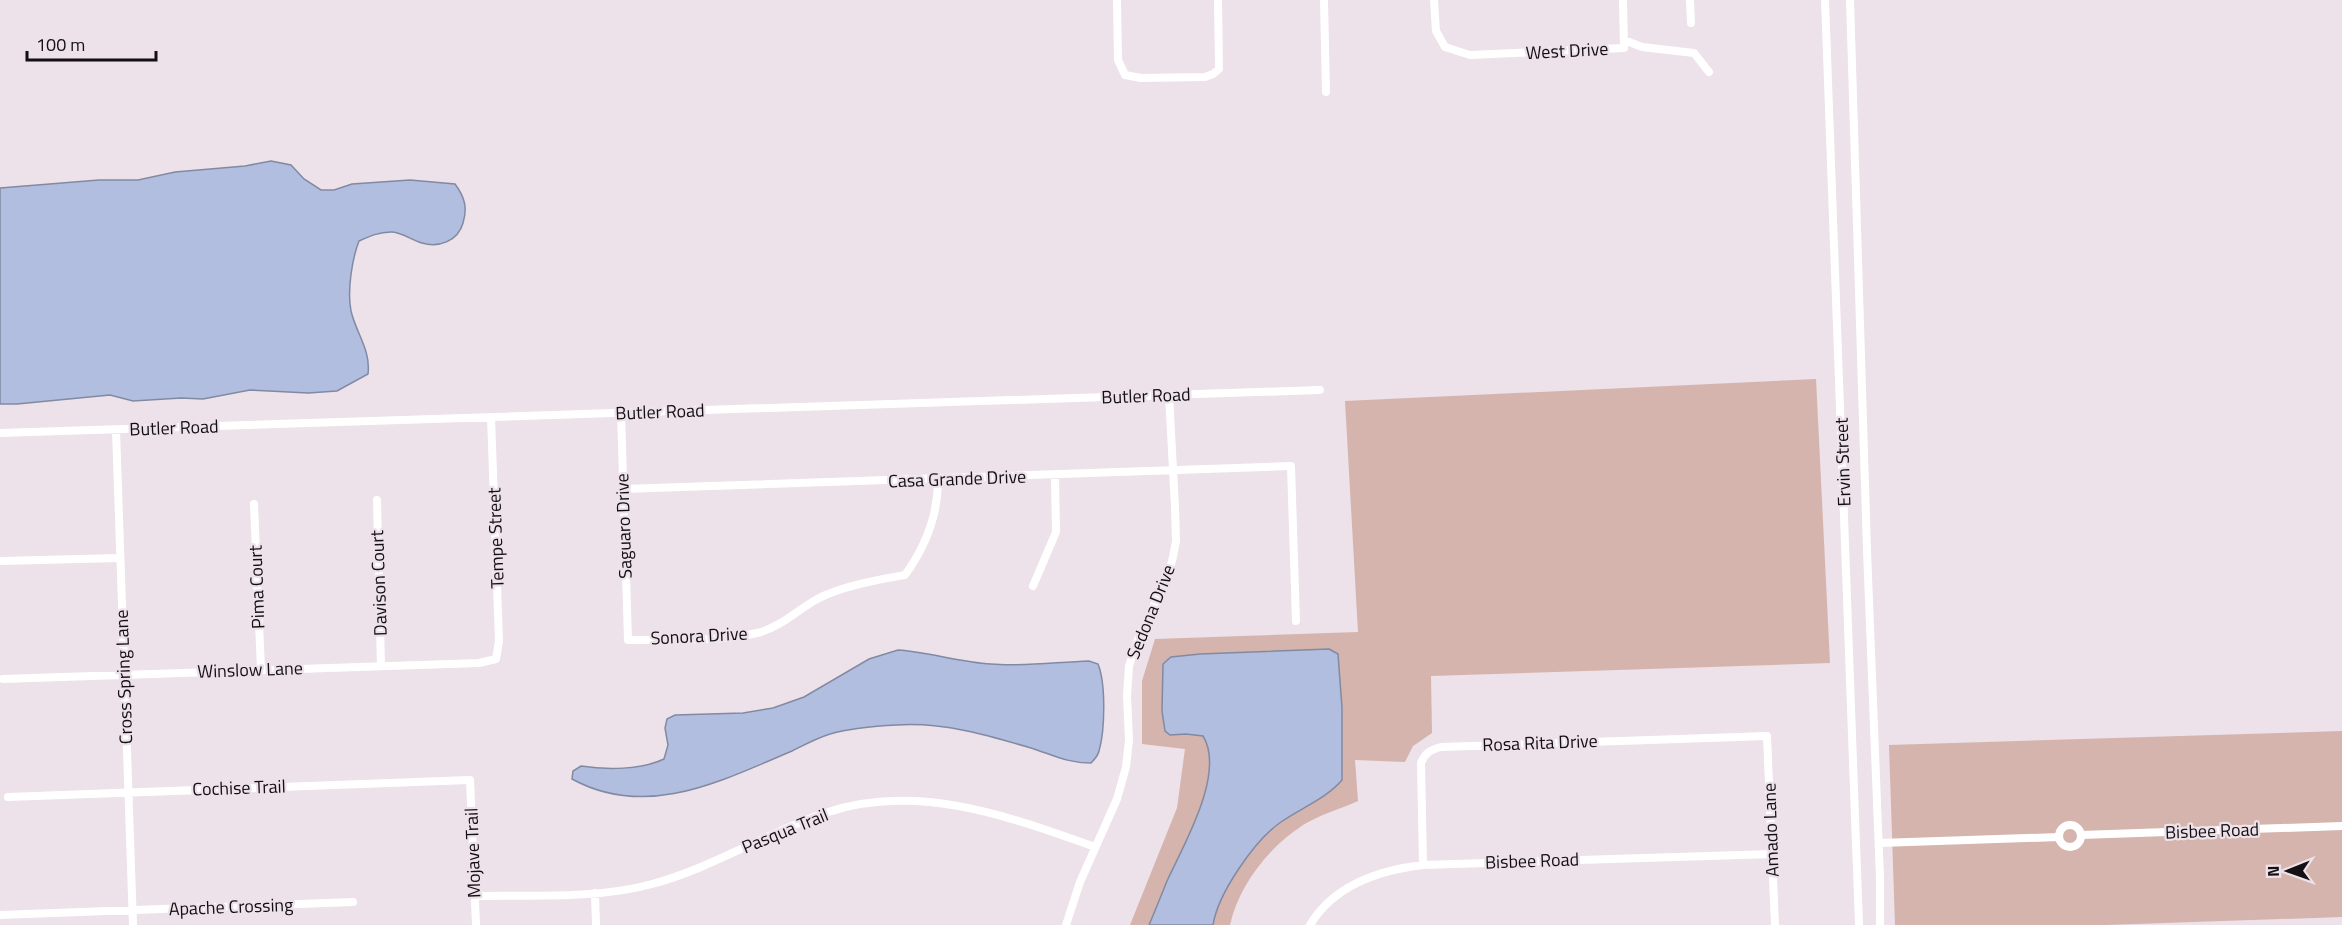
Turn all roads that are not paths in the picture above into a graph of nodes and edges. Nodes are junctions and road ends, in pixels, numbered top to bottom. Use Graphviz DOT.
graph roads {
  1 [pos="1117,0"];
  2 [pos="1218,0"];
  3 [pos="1324,0"];
  4 [pos="1434,0"];
  5 [pos="1623,0"];
  6 [pos="1690,0"];
  7 [pos="1825,0"];
  8 [pos="1850,0"];
  9 [pos="1691,23"];
  10 [pos="1624,40"];
  11 [pos="1709,72"];
  12 [pos="1326,92"];
  13 [pos="1320,390"];
  14 [pos="1170,395"];
  15 [pos="621,413"];
  16 [pos="491,417"];
  17 [pos="116,430"];
  18 [pos="0,433"];
  19 [pos="1173,471"];
  20 [pos="1055,476"];
  21 [pos="938,480"];
  22 [pos="623,489"];
  23 [pos="377,500"];
  24 [pos="254,504"];
  25 [pos="120,558"];
  26 [pos="0,561"];
  27 [pos="1033,586"];
  28 [pos="1296,621"];
  29 [pos="628,640"];
  30 [pos="496,659"];
  31 [pos="381,666"];
  32 [pos="261,670"];
  33 [pos="124,675"];
  34 [pos="3,679"];
  35 [pos="1767,736"];
  36 [pos="470,780"];
  37 [pos="128,792"];
  38 [pos="8,797"];
  39 [pos="2342,826"];
  40 [pos="2081,836"];
  41 [pos="2059,837"];
  42 [pos="1879,843"];
  43 [pos="1095,847"];
  44 [pos="1773,854"];
  45 [pos="1423,865"];
  46 [pos="595,893"];
  47 [pos="475,896"];
  48 [pos="353,902"];
  49 [pos="132,910"];
  50 [pos="0,915"];
  51 [pos="132,925"];
  52 [pos="476,925"];
  53 [pos="596,925"];
  54 [pos="1066,925"];
  55 [pos="1310,925"];
  56 [pos="1775,925"];
  57 [pos="1859,925"];
  58 [pos="1880,925"];
  1 -- 2 [label="street"];
  3 -- 12 [label="street"];
  4 -- 10 [label="street, West Drive"];
  5 -- 10 [label="street"];
  6 -- 9 [label="street"];
  7 -- 57 [label="street, Ervin Street"];
  8 -- 42 [label="street, Ervin Street"];
  10 -- 11 [label="street, West Drive"];
  13 -- 14 [label="street, Butler Road"];
  14 -- 15 [label="street, Butler Road"];
  14 -- 19 [label="street, Sedona Drive"];
  15 -- 16 [label="street, Butler Road"];
  15 -- 22 [label="street, Saguaro Drive"];
  16 -- 17 [label="street, Butler Road"];
  16 -- 30 [label="street, Tempe Street"];
  17 -- 18 [label="street, Butler Road"];
  17 -- 25 [label="street, Cross Spring Lane"];
  19 -- 20 [label="street, Casa Grande Drive"];
  19 -- 28 [label="street, Casa Grande Drive"];
  19 -- 43 [label="street, Sedona Drive"];
  20 -- 21 [label="street, Casa Grande Drive"];
  20 -- 27 [label="street"];
  21 -- 22 [label="street, Casa Grande Drive"];
  21 -- 29 [label="street, Sonora Drive"];
  22 -- 29 [label="street, Saguaro Drive"];
  23 -- 31 [label="street, Davison Court"];
  24 -- 32 [label="street, Pima Court"];
  25 -- 26 [label="street"];
  25 -- 33 [label="street, Cross Spring Lane"];
  30 -- 31 [label="street, Winslow Lane"];
  31 -- 32 [label="street, Winslow Lane"];
  32 -- 33 [label="street, Winslow Lane"];
  33 -- 34 [label="street, Winslow Lane"];
  33 -- 37 [label="street, Cross Spring Lane"];
  35 -- 44 [label="street, Amado Lane"];
  35 -- 45 [label="street, Rosa Rita Drive"];
  36 -- 37 [label="street, Cochise Trail"];
  36 -- 47 [label="street, Mojave Trail"];
  37 -- 38 [label="street, Cochise Trail"];
  37 -- 49 [label="street, Cross Spring Lane"];
  39 -- 40 [label="street, Bisbee Road"];
  40 -- 41 [label="street"];
  40 -- 41 [label="street"];
  41 -- 42 [label="street"];
  42 -- 58 [label="street, Ervin Street"];
  43 -- 46 [label="street, Pasqua Trail"];
  43 -- 54 [label="street, Sedona Drive"];
  44 -- 45 [label="street, Bisbee Road"];
  44 -- 56 [label="street, Amado Lane"];
  45 -- 55 [label="street, Bisbee Road"];
  46 -- 47 [label="street, Pasqua Trail"];
  46 -- 53 [label="street"];
  47 -- 52 [label="street, Mojave Trail"];
  48 -- 49 [label="street, Apache Crossing"];
  49 -- 50 [label="street, Apache Crossing"];
  49 -- 51 [label="street, Cross Spring Lane"];
}
